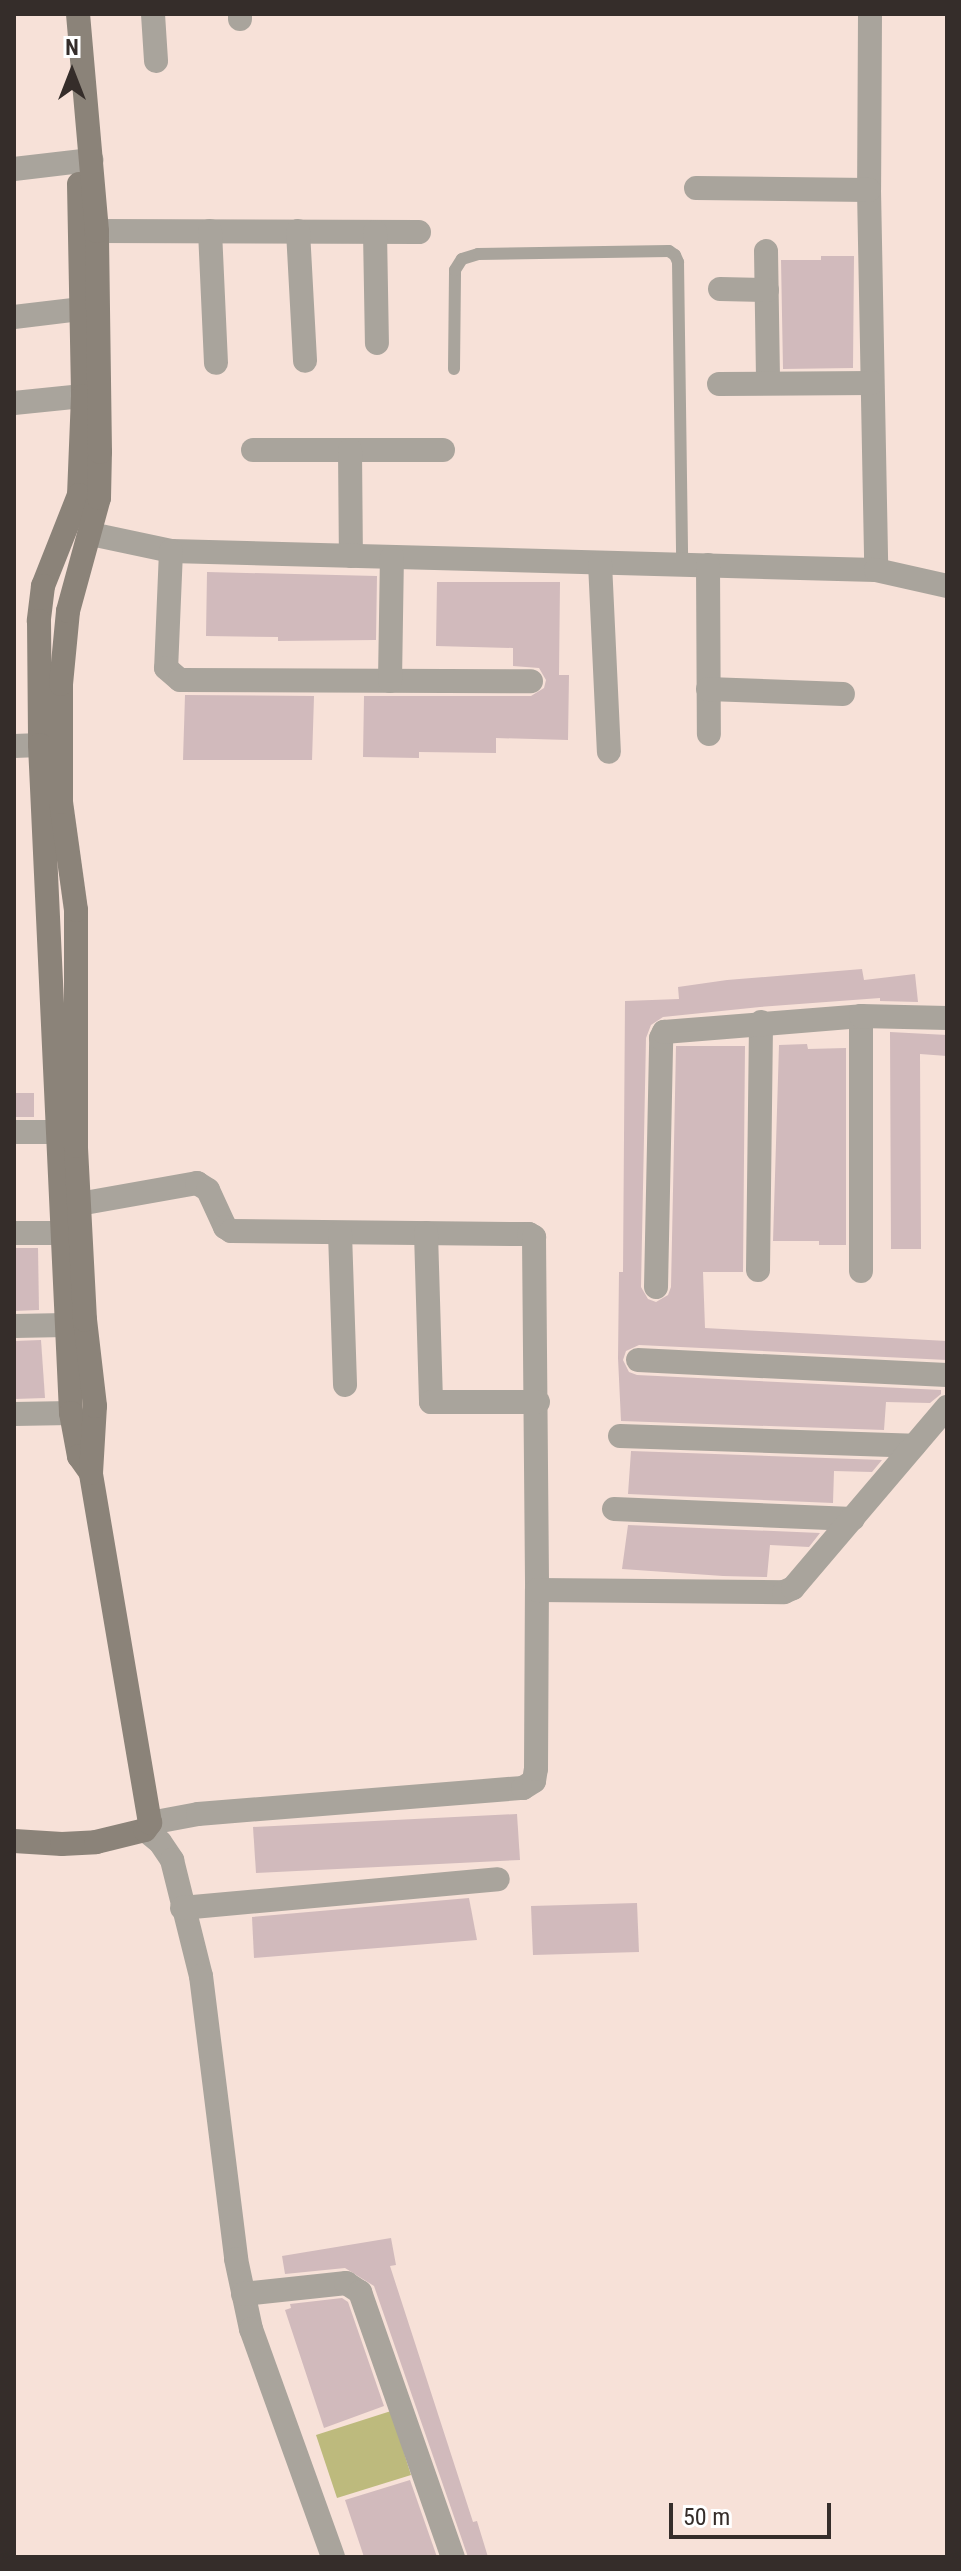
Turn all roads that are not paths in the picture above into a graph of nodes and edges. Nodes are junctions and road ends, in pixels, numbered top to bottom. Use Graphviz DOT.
graph roads {
  1 [pos="65,14"];
  2 [pos="78,14"];
  3 [pos="153,14"];
  4 [pos="870,14"];
  5 [pos="156,61"];
  6 [pos="85,161"];
  7 [pos="14,169"];
  8 [pos="696,188"];
  9 [pos="869,190"];
  10 [pos="97,231"];
  11 [pos="210,231"];
  12 [pos="298,231"];
  13 [pos="375,232"];
  14 [pos="419,232"];
  15 [pos="766,251"];
  16 [pos="720,289"];
  17 [pos="767,290"];
  18 [pos="80,309"];
  19 [pos="14,317"];
  20 [pos="377,343"];
  21 [pos="305,361"];
  22 [pos="216,363"];
  23 [pos="454,369"];
  24 [pos="768,383"];
  25 [pos="872,383"];
  26 [pos="719,384"];
  27 [pos="83,396"];
  28 [pos="14,403"];
  29 [pos="253,450"];
  30 [pos="350,450"];
  31 [pos="443,450"];
  32 [pos="87,505"];
  33 [pos="91,534"];
  34 [pos="171,551"];
  35 [pos="351,556"];
  36 [pos="392,557"];
  37 [pos="600,563"];
  38 [pos="708,565"];
  39 [pos="682,566"];
  40 [pos="876,570"];
  41 [pos="78,571"];
  42 [pos="947,586"];
  43 [pos="41,600"];
  44 [pos="390,681"];
  45 [pos="531,681"];
  46 [pos="708,689"];
  47 [pos="843,694"];
  48 [pos="709,734"];
  49 [pos="40,745"];
  50 [pos="14,746"];
  51 [pos="609,752"];
  52 [pos="861,1016"];
  53 [pos="947,1018"];
  54 [pos="761,1022"];
  55 [pos="14,1132"];
  56 [pos="57,1132"];
  57 [pos="79,1204"];
  58 [pos="14,1233"];
  59 [pos="62,1233"];
  60 [pos="340,1233"];
  61 [pos="426,1233"];
  62 [pos="758,1270"];
  63 [pos="861,1271"];
  64 [pos="656,1287"];
  65 [pos="66,1325"];
  66 [pos="14,1326"];
  67 [pos="638,1360"];
  68 [pos="947,1375"];
  69 [pos="345,1385"];
  70 [pos="538,1402"];
  71 [pos="947,1407"];
  72 [pos="71,1413"];
  73 [pos="14,1414"];
  74 [pos="620,1436"];
  75 [pos="914,1446"];
  76 [pos="91,1473"];
  77 [pos="614,1509"];
  78 [pos="853,1519"];
  79 [pos="537,1590"];
  80 [pos="147,1827"];
  81 [pos="14,1841"];
  82 [pos="498,1879"];
  83 [pos="182,1908"];
  84 [pos="243,2294"];
  85 [pos="333,2557"];
  86 [pos="453,2557"];
  1 -- 6 [label="street"];
  2 -- 6 [label="street"];
  3 -- 5 [label="street"];
  4 -- 9 [label="street"];
  6 -- 7 [label="street"];
  6 -- 10 [label="street"];
  6 -- 18 [label="street"];
  8 -- 9 [label="street"];
  9 -- 25 [label="street"];
  10 -- 11 [label="street"];
  10 -- 32 [label="street"];
  11 -- 12 [label="street"];
  11 -- 22 [label="street"];
  12 -- 13 [label="street"];
  12 -- 21 [label="street"];
  13 -- 14 [label="street"];
  13 -- 20 [label="street"];
  15 -- 17 [label="street"];
  16 -- 17 [label="street"];
  17 -- 24 [label="street"];
  18 -- 19 [label="street"];
  18 -- 27 [label="street"];
  23 -- 39 [label="lane"];
  24 -- 25 [label="street"];
  24 -- 26 [label="street"];
  25 -- 40 [label="street"];
  27 -- 28 [label="street"];
  27 -- 32 [label="street"];
  29 -- 30 [label="street"];
  30 -- 31 [label="street"];
  30 -- 35 [label="street"];
  32 -- 33 [label="street"];
  32 -- 43 [label="street"];
  33 -- 34 [label="street"];
  33 -- 41 [label="street"];
  34 -- 35 [label="street"];
  34 -- 44 [label="street"];
  35 -- 36 [label="street"];
  36 -- 37 [label="street"];
  36 -- 44 [label="street"];
  37 -- 39 [label="street"];
  37 -- 51 [label="street"];
  38 -- 39 [label="street"];
  38 -- 40 [label="street"];
  38 -- 46 [label="street"];
  40 -- 42 [label="street"];
  41 -- 43 [label="street"];
  41 -- 57 [label="street"];
  43 -- 49 [label="street"];
  44 -- 45 [label="street"];
  46 -- 47 [label="street"];
  46 -- 48 [label="street"];
  49 -- 50 [label="street"];
  49 -- 56 [label="street"];
  52 -- 53 [label="street"];
  52 -- 54 [label="street"];
  52 -- 63 [label="street"];
  54 -- 62 [label="street"];
  54 -- 64 [label="street"];
  55 -- 56 [label="street"];
  56 -- 59 [label="street"];
  57 -- 60 [label="street"];
  57 -- 76 [label="street"];
  58 -- 59 [label="street"];
  59 -- 65 [label="street"];
  60 -- 61 [label="street"];
  60 -- 69 [label="street"];
  61 -- 70 [label="street"];
  61 -- 70 [label="street"];
  65 -- 66 [label="street"];
  65 -- 72 [label="street"];
  67 -- 68 [label="street"];
  70 -- 79 [label="street"];
  71 -- 75 [label="street"];
  72 -- 73 [label="street"];
  72 -- 76 [label="street"];
  74 -- 75 [label="street"];
  75 -- 78 [label="street"];
  76 -- 80 [label="street"];
  77 -- 78 [label="street"];
  78 -- 79 [label="street"];
  79 -- 80 [label="street"];
  80 -- 81 [label="street"];
  80 -- 83 [label="street"];
  82 -- 83 [label="street"];
  83 -- 84 [label="street"];
  84 -- 85 [label="street"];
  84 -- 86 [label="street"];
}
